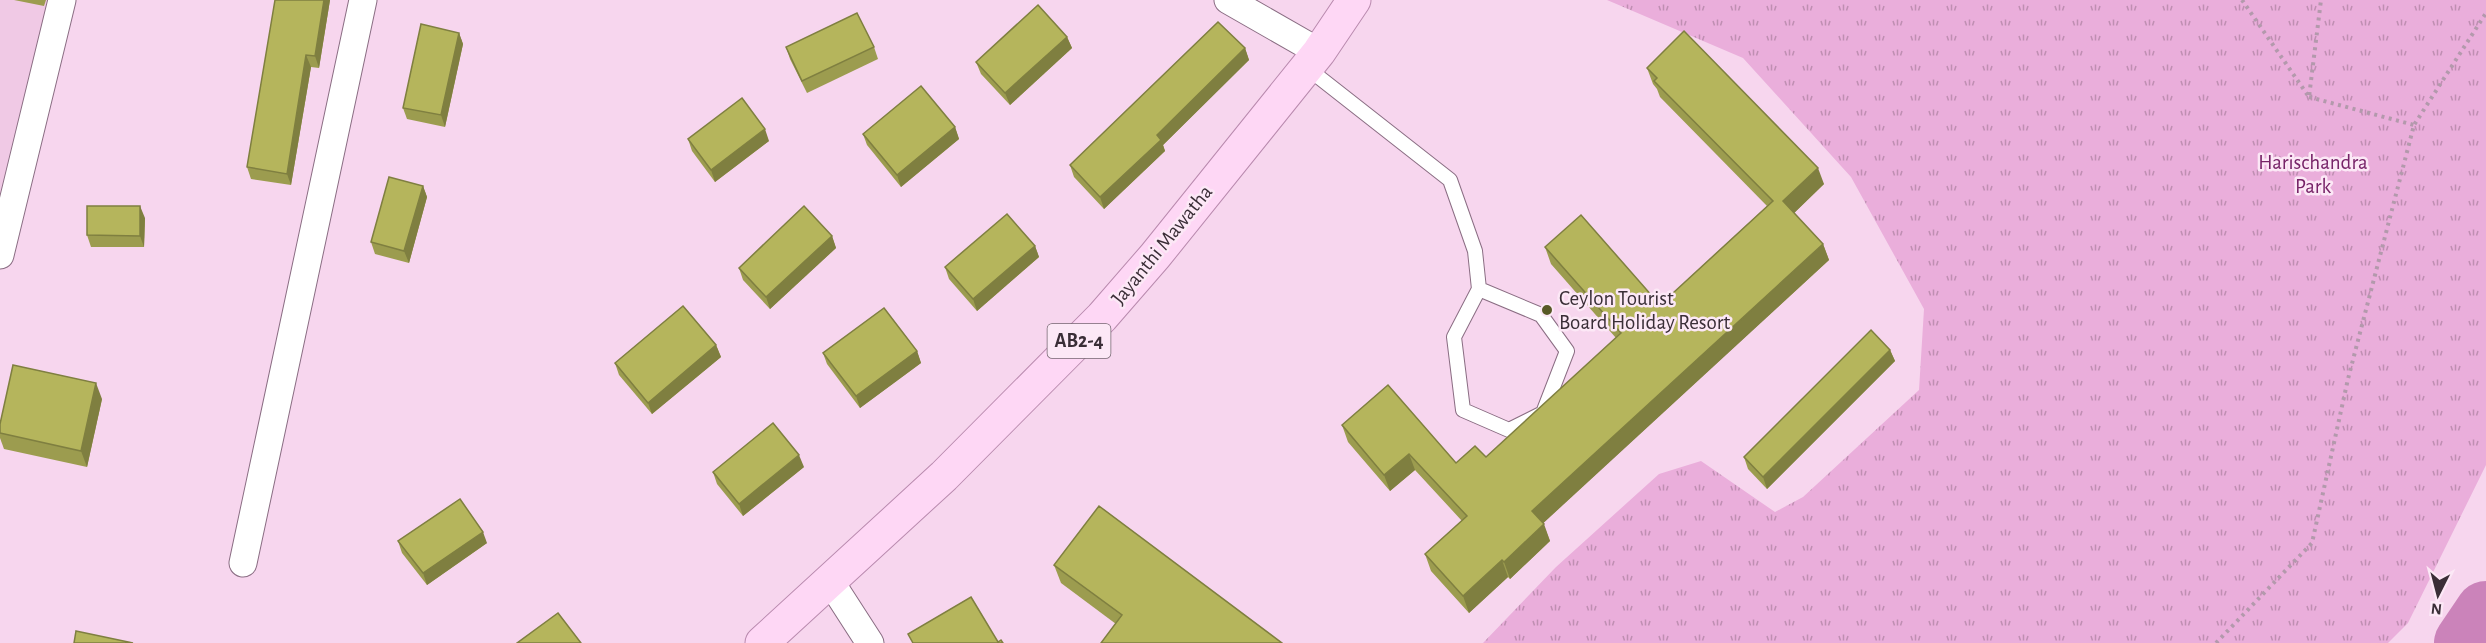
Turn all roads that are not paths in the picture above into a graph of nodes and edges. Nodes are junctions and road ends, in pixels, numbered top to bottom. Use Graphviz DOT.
graph roads {
  1 [pos="62,0"];
  2 [pos="363,0"];
  3 [pos="1228,0"];
  4 [pos="1354,0"];
  5 [pos="1312,59"];
  6 [pos="0,255"];
  7 [pos="1479,289"];
  8 [pos="243,563"];
  9 [pos="830,581"];
  10 [pos="762,643"];
  11 [pos="870,643"];
  1 -- 6 [label="street"];
  2 -- 8 [label="street"];
  3 -- 5 [label="street"];
  4 -- 5 [label="main road, Jayanthi Mawatha / AB2-4"];
  5 -- 7 [label="lane"];
  5 -- 9 [label="main road, Jayanthi Mawatha / AB2-4"];
  7 -- 7 [label="lane"];
  9 -- 10 [label="main road, Jayanthi Mawatha / AB2-4"];
  9 -- 11 [label="street"];
}
